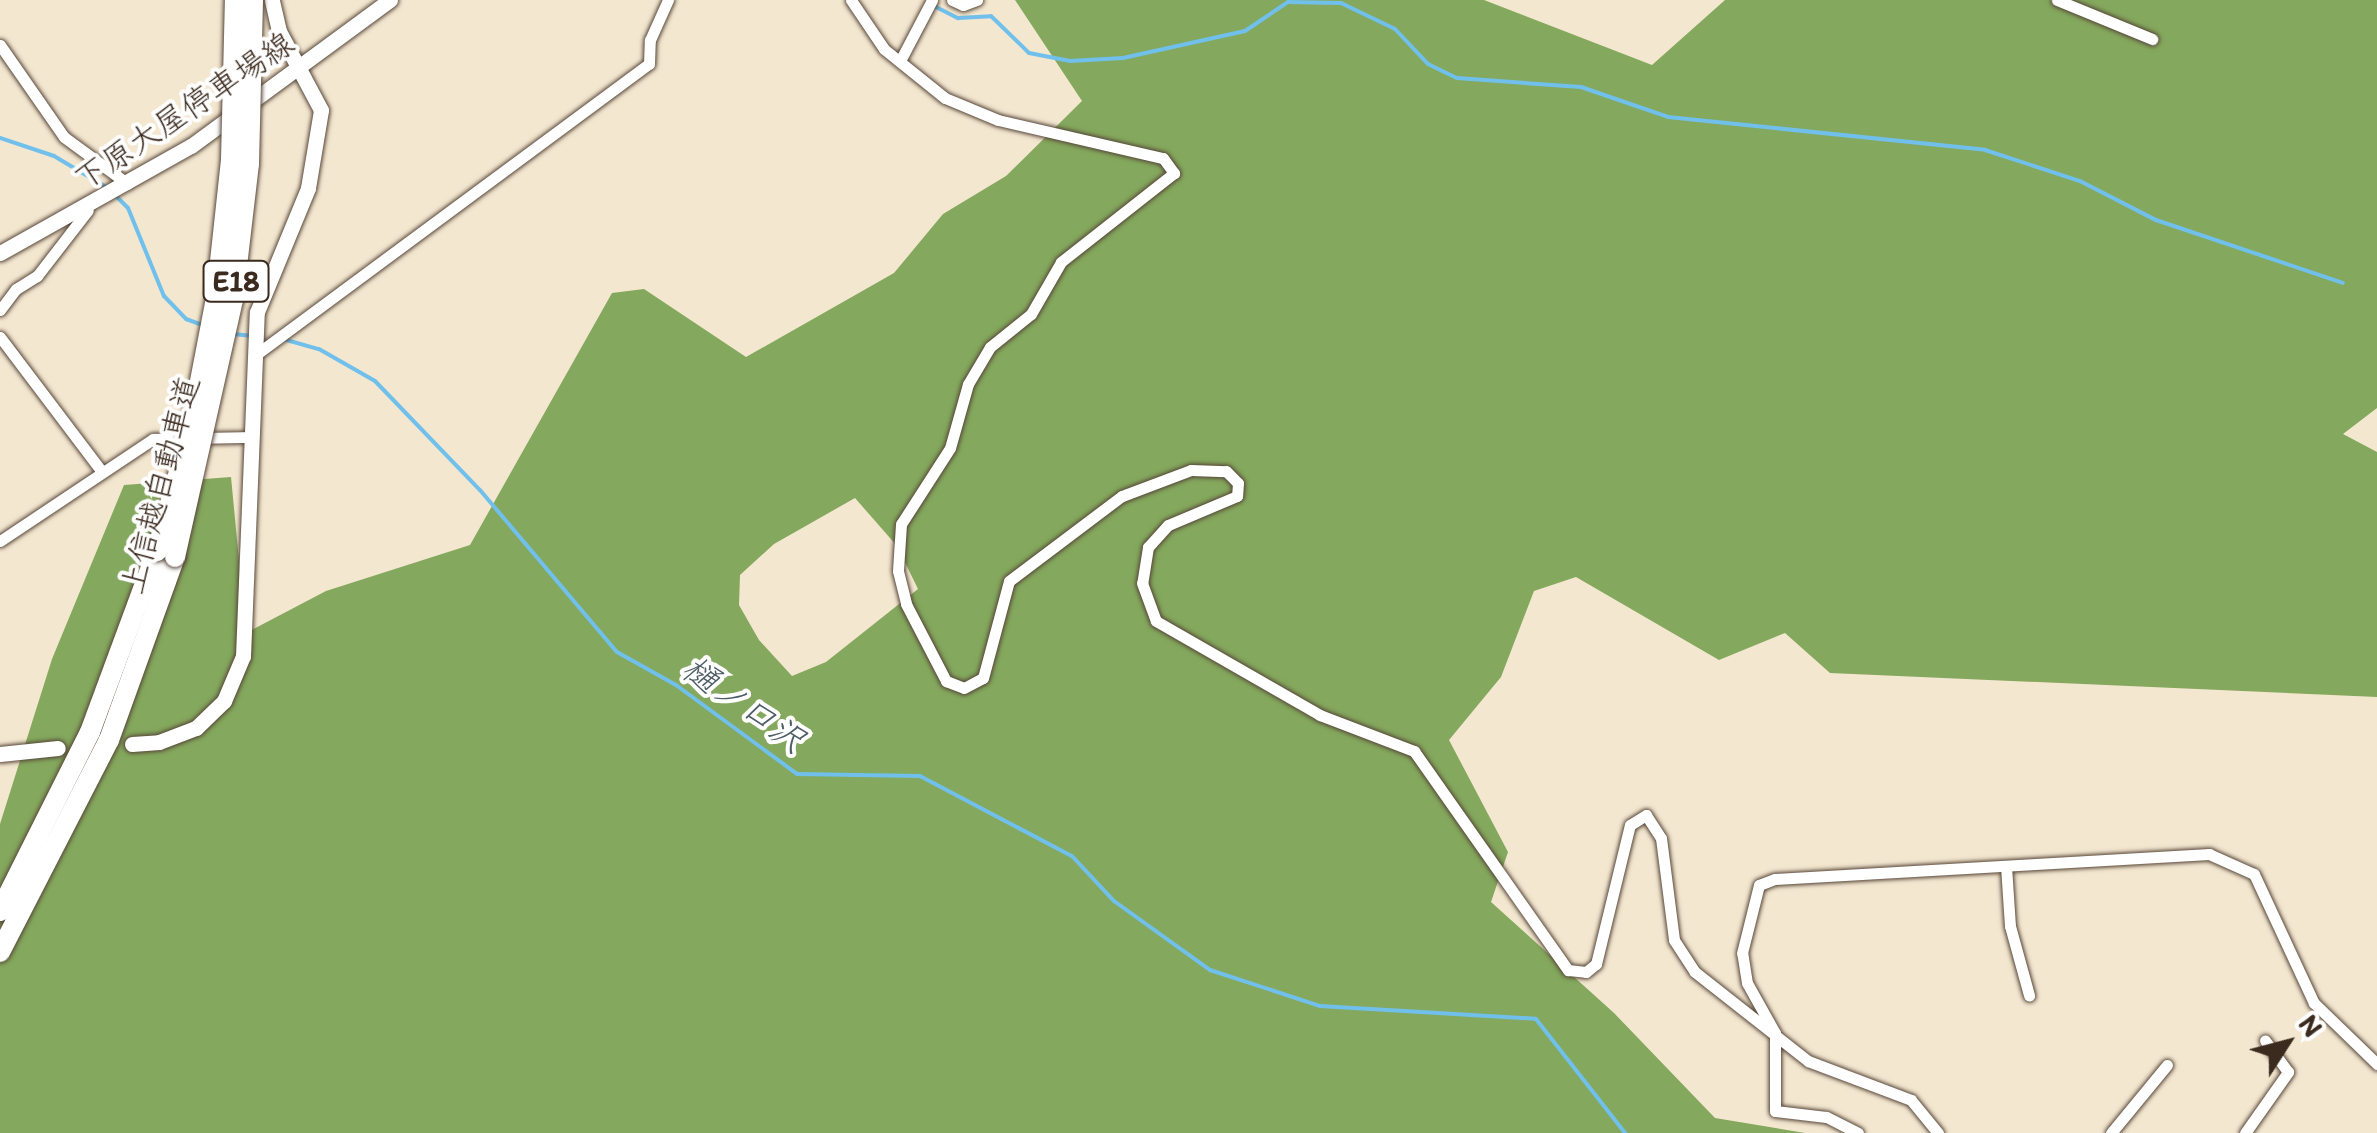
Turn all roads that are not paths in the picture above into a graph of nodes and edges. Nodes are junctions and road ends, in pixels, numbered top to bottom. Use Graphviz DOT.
graph roads {
  1 [pos="234,0"];
  2 [pos="253,0"];
  3 [pos="272,0"];
  4 [pos="390,0"];
  5 [pos="668,0"];
  6 [pos="850,0"];
  7 [pos="932,0"];
  8 [pos="952,0"];
  9 [pos="978,0"];
  10 [pos="2057,0"];
  11 [pos="2152,39"];
  12 [pos="0,45"];
  13 [pos="900,61"];
  14 [pos="298,70"];
  15 [pos="118,190"];
  16 [pos="88,210"];
  17 [pos="0,254"];
  18 [pos="0,310"];
  19 [pos="0,338"];
  20 [pos="250,358"];
  21 [pos="249,437"];
  22 [pos="100,469"];
  23 [pos="0,541"];
  24 [pos="166,554"];
  25 [pos="132,744"];
  26 [pos="58,748"];
  27 [pos="0,754"];
  28 [pos="2006,866"];
  29 [pos="0,910"];
  30 [pos="0,952"];
  31 [pos="2029,994"];
  32 [pos="1776,1033"];
  33 [pos="2265,1040"];
  34 [pos="2377,1064"];
  35 [pos="2167,1065"];
  36 [pos="1858,1133"];
  37 [pos="1938,1133"];
  38 [pos="2111,1133"];
  39 [pos="2245,1133"];
  1 -- 24 [label="highway, 上信越自動車道 / E18, bridge"];
  2 -- 24 [label="highway, 上信越自動車道 / E18, bridge"];
  3 -- 14 [label="street"];
  4 -- 14 [label="street, 下原大屋停車場線"];
  5 -- 20 [label="street"];
  6 -- 13 [label="street"];
  7 -- 13 [label="street"];
  8 -- 9 [label="street"];
  10 -- 11 [label="street"];
  12 -- 15 [label="street"];
  13 -- 32 [label="street"];
  14 -- 15 [label="street, 下原大屋停車場線"];
  14 -- 20 [label="street"];
  15 -- 16 [label="street, 下原大屋停車場線"];
  16 -- 17 [label="street, 下原大屋停車場線"];
  16 -- 18 [label="street"];
  19 -- 22 [label="street"];
  20 -- 21 [label="street"];
  21 -- 22 [label="street"];
  21 -- 25 [label="street"];
  22 -- 23 [label="street"];
  24 -- 29 [label="highway, 上信越自動車道 / E18"];
  24 -- 30 [label="highway, 上信越自動車道 / E18"];
  26 -- 27 [label="street"];
  28 -- 31 [label="street"];
  28 -- 32 [label="street"];
  28 -- 34 [label="street"];
  32 -- 36 [label="street"];
  32 -- 37 [label="street"];
  33 -- 39 [label="street"];
  35 -- 38 [label="street"];
}
